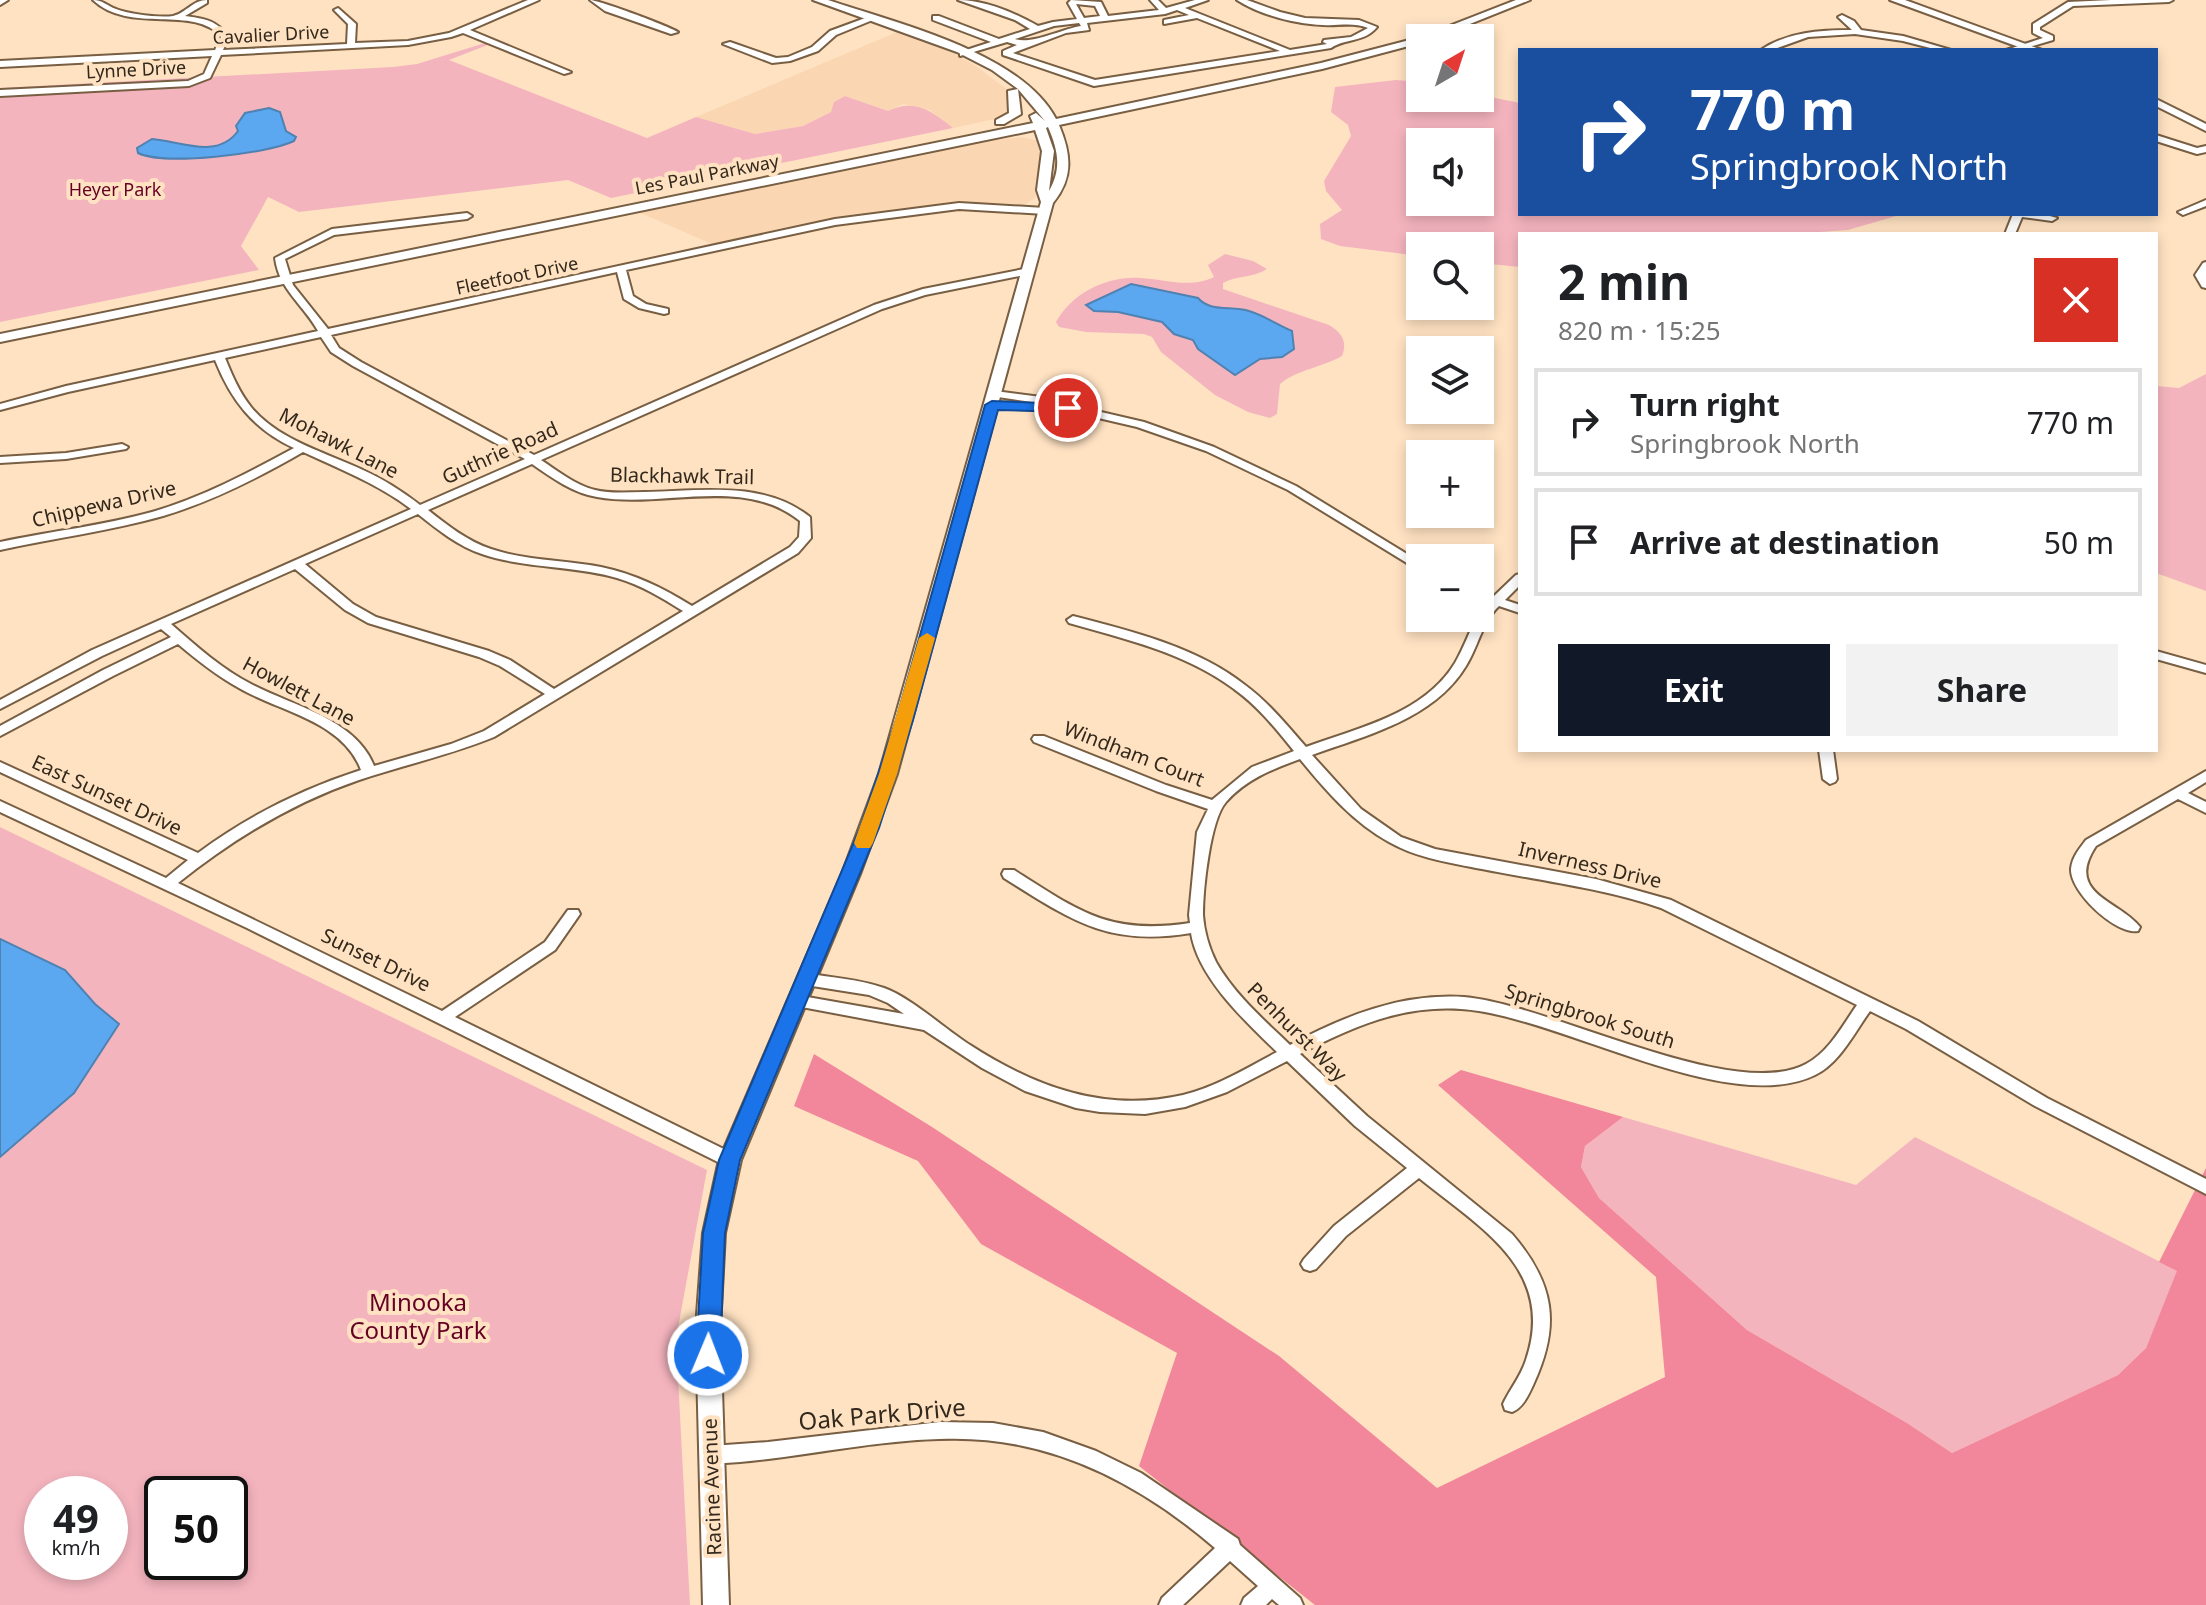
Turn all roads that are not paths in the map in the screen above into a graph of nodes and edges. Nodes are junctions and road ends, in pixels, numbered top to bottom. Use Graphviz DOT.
graph roads {
  1 [pos="97,0"];
  2 [pos="535,0"];
  3 [pos="594,0"];
  4 [pos="818,0"];
  5 [pos="962,0"];
  6 [pos="1154,0"];
  7 [pos="1204,0"];
  8 [pos="1241,0"];
  9 [pos="1525,0"];
  10 [pos="1895,0"];
  11 [pos="2169,0"];
  12 [pos="204,1"];
  13 [pos="1178,8"];
  14 [pos="338,10"];
  15 [pos="1165,12"];
  16 [pos="1197,16"];
  17 [pos="1842,17"];
  18 [pos="936,18"];
  19 [pos="1105,18"];
  20 [pos="175,19"];
  21 [pos="871,19"];
  22 [pos="1082,20"];
  23 [pos="1167,22"];
  24 [pos="1462,24"];
  25 [pos="1036,29"];
  26 [pos="463,30"];
  27 [pos="674,32"];
  28 [pos="1859,33"];
  29 [pos="1002,40"];
  30 [pos="727,44"];
  31 [pos="1406,44"];
  32 [pos="1024,45"];
  33 [pos="2024,45"];
  34 [pos="351,47"];
  35 [pos="1771,48"];
  36 [pos="1939,48"];
  37 [pos="2016,48"];
  38 [pos="2032,48"];
  39 [pos="1287,51"];
  40 [pos="217,53"];
  41 [pos="968,56"];
  42 [pos="0,64"];
  43 [pos="567,72"];
  44 [pos="1014,91"];
  45 [pos="0,93"];
  46 [pos="2158,103"];
  47 [pos="1086,116"];
  48 [pos="1044,119"];
  49 [pos="1000,122"];
  50 [pos="2206,128"];
  51 [pos="974,139"];
  52 [pos="2158,139"];
  53 [pos="1045,142"];
  54 [pos="1062,147"];
  55 [pos="2203,152"];
  56 [pos="903,154"];
  57 [pos="2206,203"];
  58 [pos="1046,207"];
  59 [pos="2183,212"];
  60 [pos="467,216"];
  61 [pos="2036,216"];
  62 [pos="2052,218"];
  63 [pos="2206,265"];
  64 [pos="621,270"];
  65 [pos="1029,271"];
  66 [pos="284,279"];
  67 [pos="2206,285"];
  68 [pos="664,311"];
  69 [pos="323,333"];
  70 [pos="0,338"];
  71 [pos="219,356"];
  72 [pos="993,400"];
  73 [pos="0,407"];
  74 [pos="122,447"];
  75 [pos="300,449"];
  76 [pos="532,458"];
  77 [pos="0,460"];
  78 [pos="418,509"];
  79 [pos="0,546"];
  80 [pos="1406,558"];
  81 [pos="296,563"];
  82 [pos="1518,580"];
  83 [pos="1496,601"];
  84 [pos="1518,608"];
  85 [pos="693,612"];
  86 [pos="1073,620"];
  87 [pos="162,623"];
  88 [pos="180,638"];
  89 [pos="2158,656"];
  90 [pos="2206,669"];
  91 [pos="555,695"];
  92 [pos="0,705"];
  93 [pos="0,732"];
  94 [pos="1039,739"];
  95 [pos="1302,751"];
  96 [pos="1826,752"];
  97 [pos="0,767"];
  98 [pos="369,772"];
  99 [pos="2206,776"];
  100 [pos="1830,779"];
  101 [pos="2178,793"];
  102 [pos="0,806"];
  103 [pos="1215,806"];
  104 [pos="2206,808"];
  105 [pos="198,859"];
  106 [pos="1009,874"];
  107 [pos="168,884"];
  108 [pos="573,914"];
  109 [pos="1198,927"];
  110 [pos="2133,927"];
  111 [pos="806,979"];
  112 [pos="796,1001"];
  113 [pos="1866,1004"];
  114 [pos="444,1017"];
  115 [pos="927,1024"];
  116 [pos="1288,1055"];
  117 [pos="730,1160"];
  118 [pos="1419,1168"];
  119 [pos="2206,1187"];
  120 [pos="1310,1264"];
  121 [pos="1512,1404"];
  122 [pos="711,1455"];
  123 [pos="1231,1546"];
  124 [pos="1273,1586"];
  125 [pos="716,1605"];
  126 [pos="1169,1605"];
  127 [pos="1251,1605"];
  128 [pos="1293,1605"];
  1 -- 20 [label="street"];
  2 -- 26 [label="street, Cavalier Drive"];
  3 -- 27 [label="street"];
  4 -- 21 [label="main road"];
  5 -- 25 [label="street"];
  6 -- 15 [label="street"];
  7 -- 13 [label="street"];
  8 -- 39 [label="street"];
  9 -- 24 [label="main road"];
  10 -- 33 [label="main road"];
  11 -- 33 [label="street"];
  12 -- 20 [label="street"];
  13 -- 15 [label="street"];
  13 -- 16 [label="street"];
  14 -- 34 [label="street"];
  15 -- 19 [label="street"];
  16 -- 23 [label="street"];
  16 -- 39 [label="street"];
  17 -- 28 [label="street"];
  18 -- 29 [label="street"];
  19 -- 22 [label="street"];
  19 -- 22 [label="street"];
  20 -- 40 [label="street"];
  21 -- 30 [label="street"];
  21 -- 41 [label="main road"];
  22 -- 25 [label="street"];
  22 -- 32 [label="street"];
  25 -- 29 [label="street"];
  26 -- 34 [label="street, Cavalier Drive"];
  26 -- 43 [label="street"];
  28 -- 35 [label="street"];
  28 -- 36 [label="street"];
  29 -- 32 [label="street"];
  29 -- 41 [label="street"];
  31 -- 47 [label="main road, Les Paul Parkway"];
  32 -- 39 [label="street"];
  33 -- 37 [label="street"];
  33 -- 38 [label="main road"];
  34 -- 40 [label="street, Cavalier Drive"];
  40 -- 42 [label="street, Cavalier Drive"];
  40 -- 45 [label="street, Lynne Drive"];
  41 -- 44 [label="main road"];
  41 -- 48 [label="main road"];
  44 -- 48 [label="main road"];
  44 -- 49 [label="main road"];
  46 -- 50 [label="main road"];
  47 -- 48 [label="main road, Les Paul Parkway"];
  47 -- 54 [label="main road"];
  48 -- 51 [label="main road, Les Paul Parkway"];
  48 -- 53 [label="main road"];
  48 -- 54 [label="main road"];
  48 -- 56 [label="main road"];
  51 -- 53 [label="main road"];
  51 -- 56 [label="main road, Les Paul Parkway"];
  52 -- 55 [label="street"];
  53 -- 58 [label="main road"];
  54 -- 58 [label="main road"];
  56 -- 66 [label="main road, Les Paul Parkway"];
  57 -- 59 [label="street"];
  58 -- 64 [label="street, Fleetfoot Drive"];
  58 -- 65 [label="main road, Racine Avenue"];
  60 -- 66 [label="street"];
  61 -- 62 [label="street"];
  63 -- 67 [label="street"];
  64 -- 68 [label="street"];
  64 -- 69 [label="street, Fleetfoot Drive"];
  65 -- 72 [label="main road, Racine Avenue"];
  65 -- 76 [label="street, Guthrie Road"];
  66 -- 69 [label="street, Blackhawk Trail"];
  66 -- 70 [label="main road, Les Paul Parkway"];
  69 -- 71 [label="street, Fleetfoot Drive"];
  69 -- 76 [label="street, Blackhawk Trail"];
  71 -- 73 [label="street, Fleetfoot Drive"];
  71 -- 75 [label="street, Mohawk Lane"];
  72 -- 80 [label="street"];
  72 -- 111 [label="main road, Racine Avenue"];
  74 -- 77 [label="street"];
  75 -- 78 [label="street, Mohawk Lane"];
  75 -- 79 [label="street, Chippewa Drive"];
  76 -- 78 [label="street, Guthrie Road"];
  76 -- 85 [label="street, Blackhawk Trail"];
  78 -- 81 [label="street, Guthrie Road"];
  78 -- 85 [label="street, Mohawk Lane"];
  81 -- 87 [label="street, Guthrie Road"];
  81 -- 91 [label="street"];
  82 -- 83 [label="street, Penhurst Way"];
  83 -- 84 [label="street"];
  83 -- 95 [label="street, Penhurst Way"];
  85 -- 91 [label="street, Blackhawk Trail"];
  86 -- 95 [label="street, Inverness Drive"];
  87 -- 88 [label="street, Howlett Lane"];
  87 -- 92 [label="street, Guthrie Road"];
  88 -- 93 [label="street"];
  88 -- 98 [label="street, Howlett Lane"];
  89 -- 90 [label="street"];
  91 -- 98 [label="street, Blackhawk Trail"];
  94 -- 103 [label="street, Windham Court"];
  95 -- 103 [label="street, Penhurst Way"];
  95 -- 113 [label="street, Inverness Drive"];
  96 -- 100 [label="street"];
  97 -- 105 [label="street, East Sunset Drive"];
  98 -- 105 [label="street, Blackhawk Trail"];
  99 -- 101 [label="street"];
  101 -- 104 [label="street"];
  101 -- 110 [label="street"];
  102 -- 107 [label="street, Sunset Drive"];
  103 -- 109 [label="street, Penhurst Way"];
  105 -- 107 [label="street, Blackhawk Trail"];
  106 -- 109 [label="street"];
  107 -- 114 [label="street, Sunset Drive"];
  108 -- 114 [label="street"];
  109 -- 116 [label="street, Penhurst Way"];
  111 -- 112 [label="main road, Racine Avenue"];
  111 -- 115 [label="street, Springbrook South"];
  112 -- 115 [label="street, Springbrook South"];
  112 -- 117 [label="main road, Racine Avenue"];
  113 -- 116 [label="street, Springbrook South"];
  113 -- 119 [label="street, Inverness Drive"];
  114 -- 117 [label="street, Sunset Drive"];
  115 -- 116 [label="street, Springbrook South"];
  116 -- 118 [label="street, Penhurst Way"];
  117 -- 122 [label="main road, Racine Avenue"];
  118 -- 120 [label="street"];
  118 -- 121 [label="street, Penhurst Way"];
  122 -- 123 [label="street, Oak Park Drive"];
  122 -- 125 [label="main road, Racine Avenue"];
  123 -- 124 [label="street, Oak Park Drive"];
  123 -- 126 [label="street"];
  124 -- 127 [label="street"];
  124 -- 128 [label="street, Oak Park Drive"];
}
